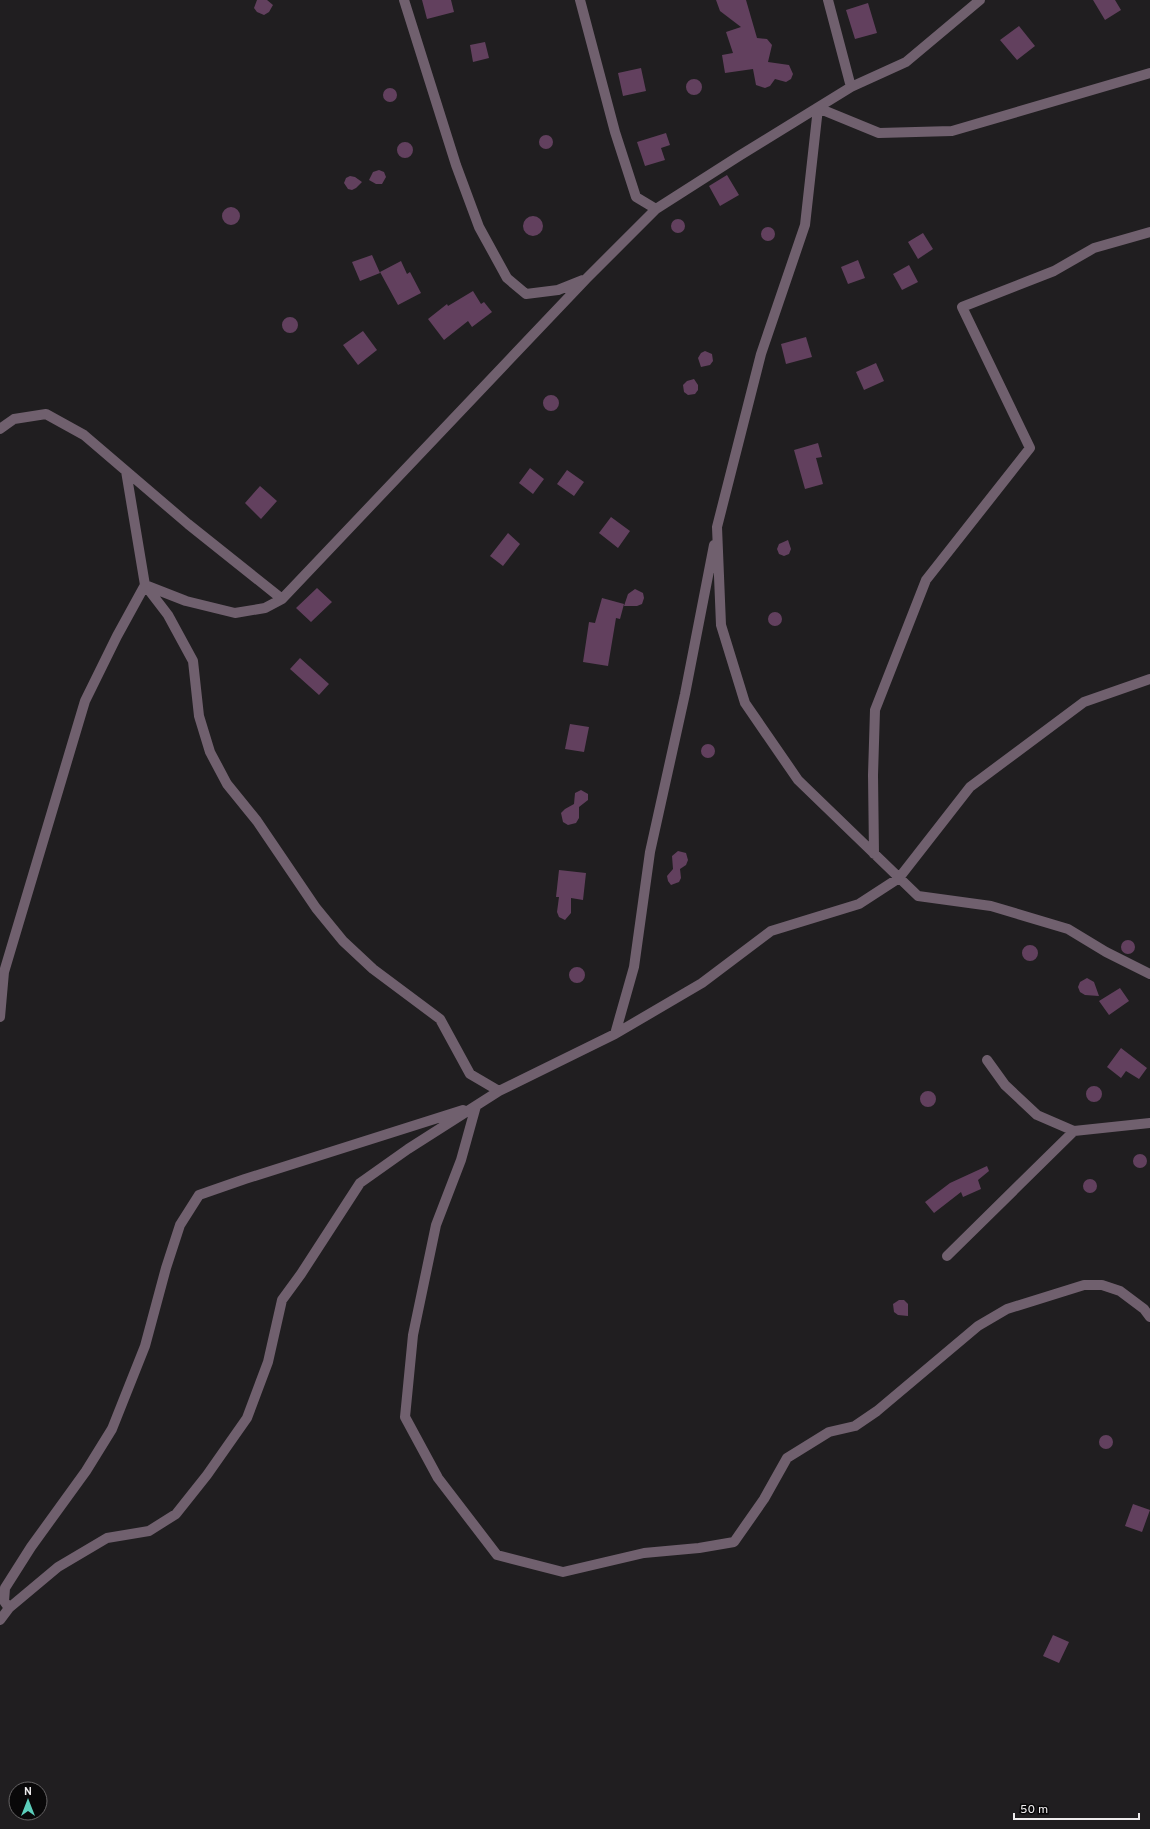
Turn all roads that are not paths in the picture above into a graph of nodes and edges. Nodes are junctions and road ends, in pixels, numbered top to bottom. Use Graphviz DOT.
graph roads {
  1 [pos="404,0"];
  2 [pos="580,0"];
  3 [pos="828,0"];
  4 [pos="980,0"];
  5 [pos="1150,73"];
  6 [pos="851,87"];
  7 [pos="818,108"];
  8 [pos="656,209"];
  9 [pos="1150,232"];
  10 [pos="586,279"];
  11 [pos="0,429"];
  12 [pos="126,471"];
  13 [pos="717,527"];
  14 [pos="145,585"];
  15 [pos="282,599"];
  16 [pos="1150,679"];
  17 [pos="874,854"];
  18 [pos="899,878"];
  19 [pos="1150,974"];
  20 [pos="0,1016"];
  21 [pos="615,1034"];
  22 [pos="987,1060"];
  23 [pos="499,1091"];
  24 [pos="476,1106"];
  25 [pos="1150,1123"];
  26 [pos="1074,1131"];
  27 [pos="947,1256"];
  28 [pos="1150,1317"];
  29 [pos="8,1608"];
  30 [pos="0,1620"];
  1 -- 10 [label="street"];
  2 -- 8 [label="street"];
  3 -- 6 [label="street"];
  4 -- 6 [label="street"];
  5 -- 7 [label="street"];
  6 -- 7 [label="street"];
  7 -- 8 [label="street"];
  7 -- 13 [label="street"];
  8 -- 10 [label="street"];
  9 -- 17 [label="street"];
  10 -- 15 [label="street"];
  11 -- 12 [label="street"];
  12 -- 14 [label="street"];
  12 -- 15 [label="street"];
  13 -- 17 [label="street"];
  13 -- 21 [label="street"];
  14 -- 15 [label="street"];
  14 -- 20 [label="street"];
  14 -- 23 [label="street"];
  16 -- 18 [label="street"];
  17 -- 18 [label="street"];
  18 -- 19 [label="street"];
  18 -- 21 [label="street"];
  21 -- 23 [label="street"];
  22 -- 26 [label="street"];
  23 -- 24 [label="street"];
  24 -- 28 [label="street"];
  24 -- 29 [label="street"];
  24 -- 29 [label="street"];
  25 -- 26 [label="street"];
  26 -- 27 [label="street"];
  29 -- 30 [label="street"];
}
